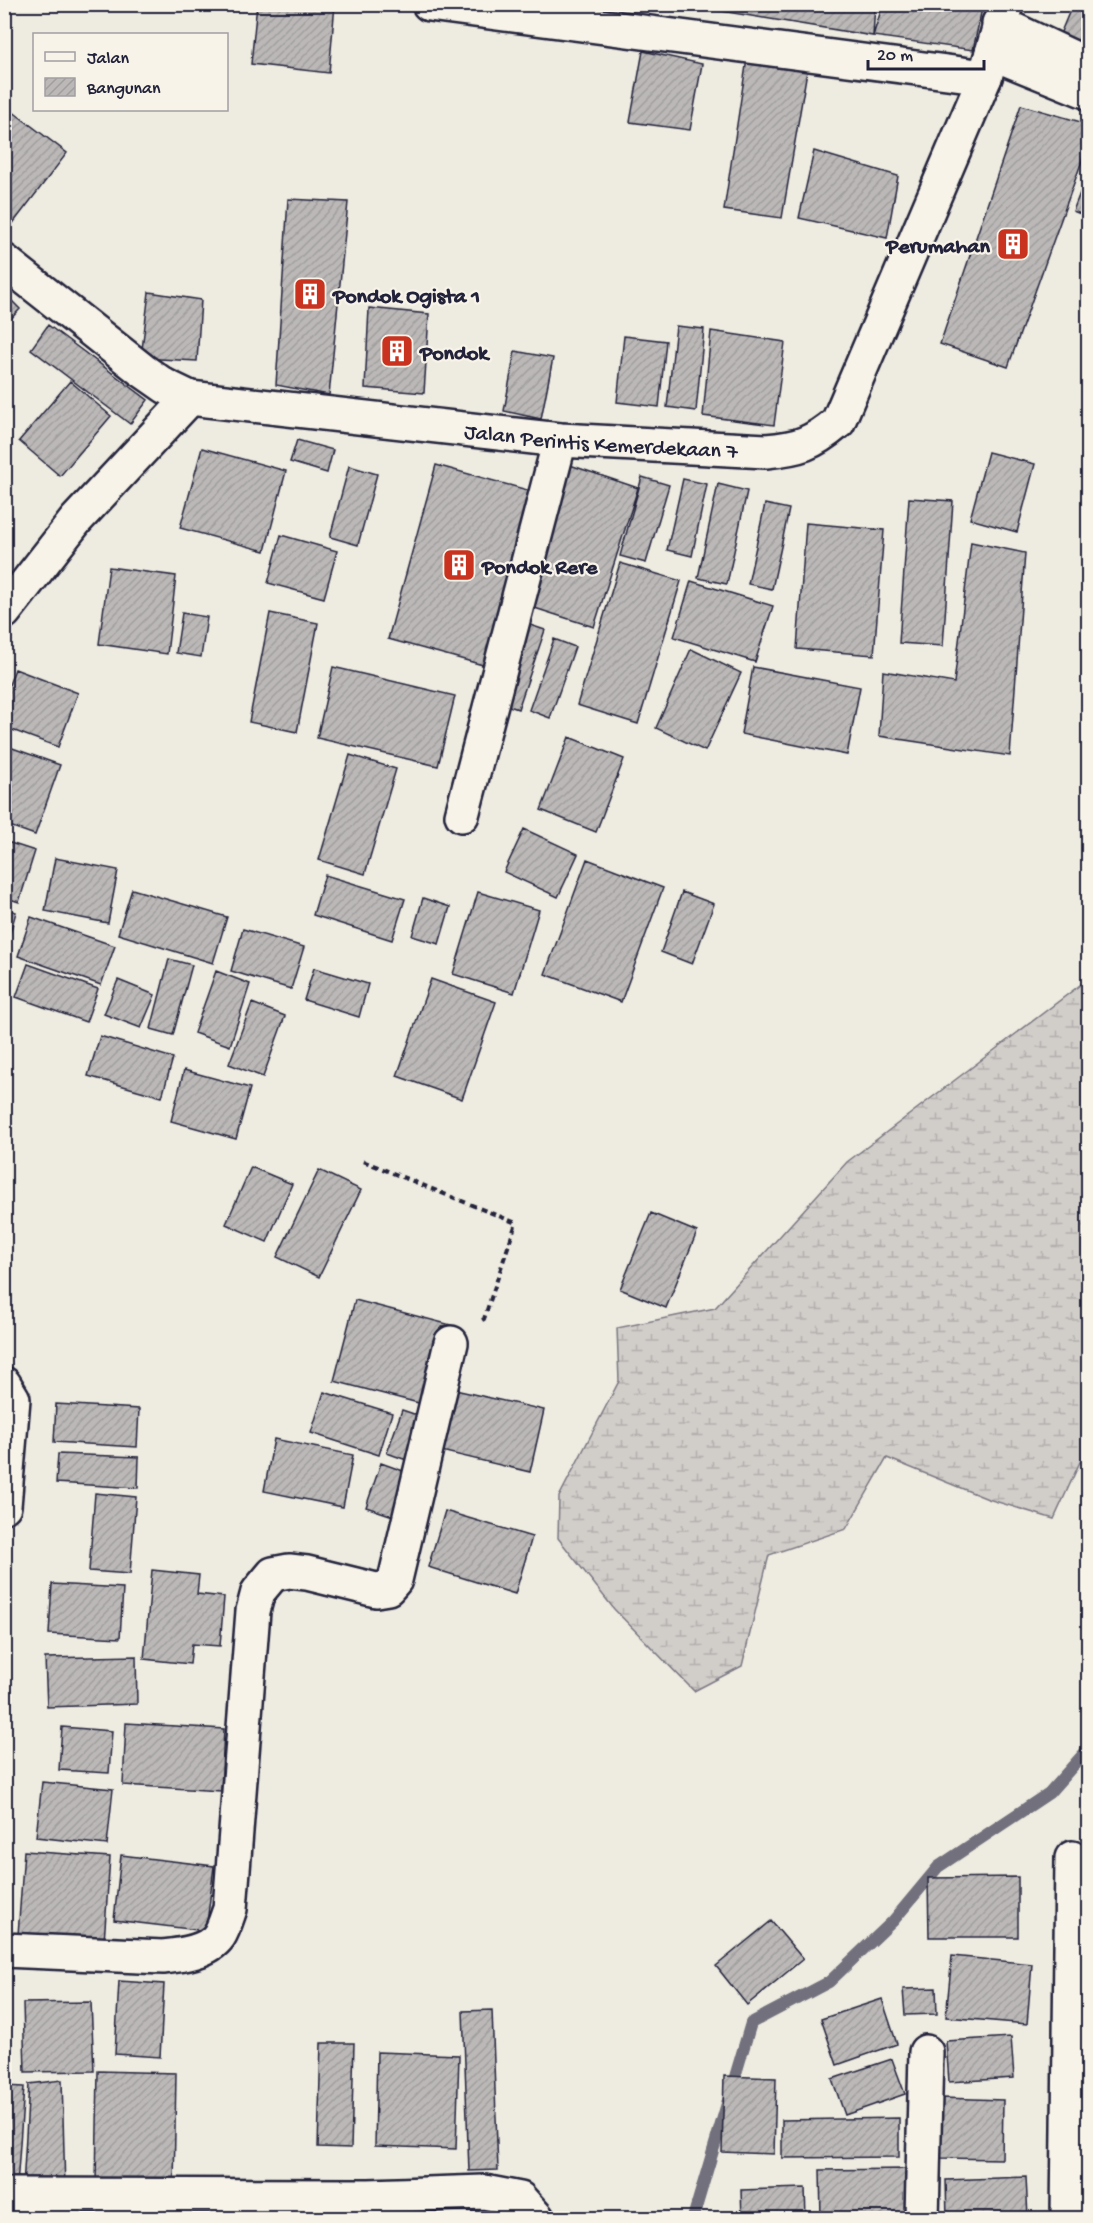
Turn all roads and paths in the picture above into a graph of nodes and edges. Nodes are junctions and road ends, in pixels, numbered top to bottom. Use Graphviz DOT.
graph roads {
  1 [pos="429,4"];
  2 [pos="995,39"];
  3 [pos="1089,65"];
  4 [pos="1089,92"];
  5 [pos="4,261"];
  6 [pos="190,398"];
  7 [pos="560,440"];
  8 [pos="4,612"];
  9 [pos="462,814"];
  10 [pos="363,1161"];
  11 [pos="451,1343"];
  12 [pos="4,1384"];
  13 [pos="4,1506"];
  14 [pos="1072,1858"];
  15 [pos="4,1950"];
  16 [pos="926,2052"];
  17 [pos="4,2195"];
  18 [pos="537,2218"];
  19 [pos="922,2218"];
  20 [pos="1068,2218"];
  1 -- 2 [label="street"];
  2 -- 3 [label="street"];
  2 -- 4 [label="street"];
  2 -- 7 [label="street, Jalan Perintis Kemerdekaan 7"];
  5 -- 6 [label="street, Jalan Perintis Kemerdekaan 7"];
  6 -- 7 [label="street, Jalan Perintis Kemerdekaan 7"];
  6 -- 8 [label="street"];
  7 -- 9 [label="street"];
  10 -- 11 [label="path"];
  11 -- 15 [label="street"];
  12 -- 13 [label="street"];
  14 -- 20 [label="street"];
  16 -- 19 [label="street"];
  17 -- 18 [label="street"];
}
